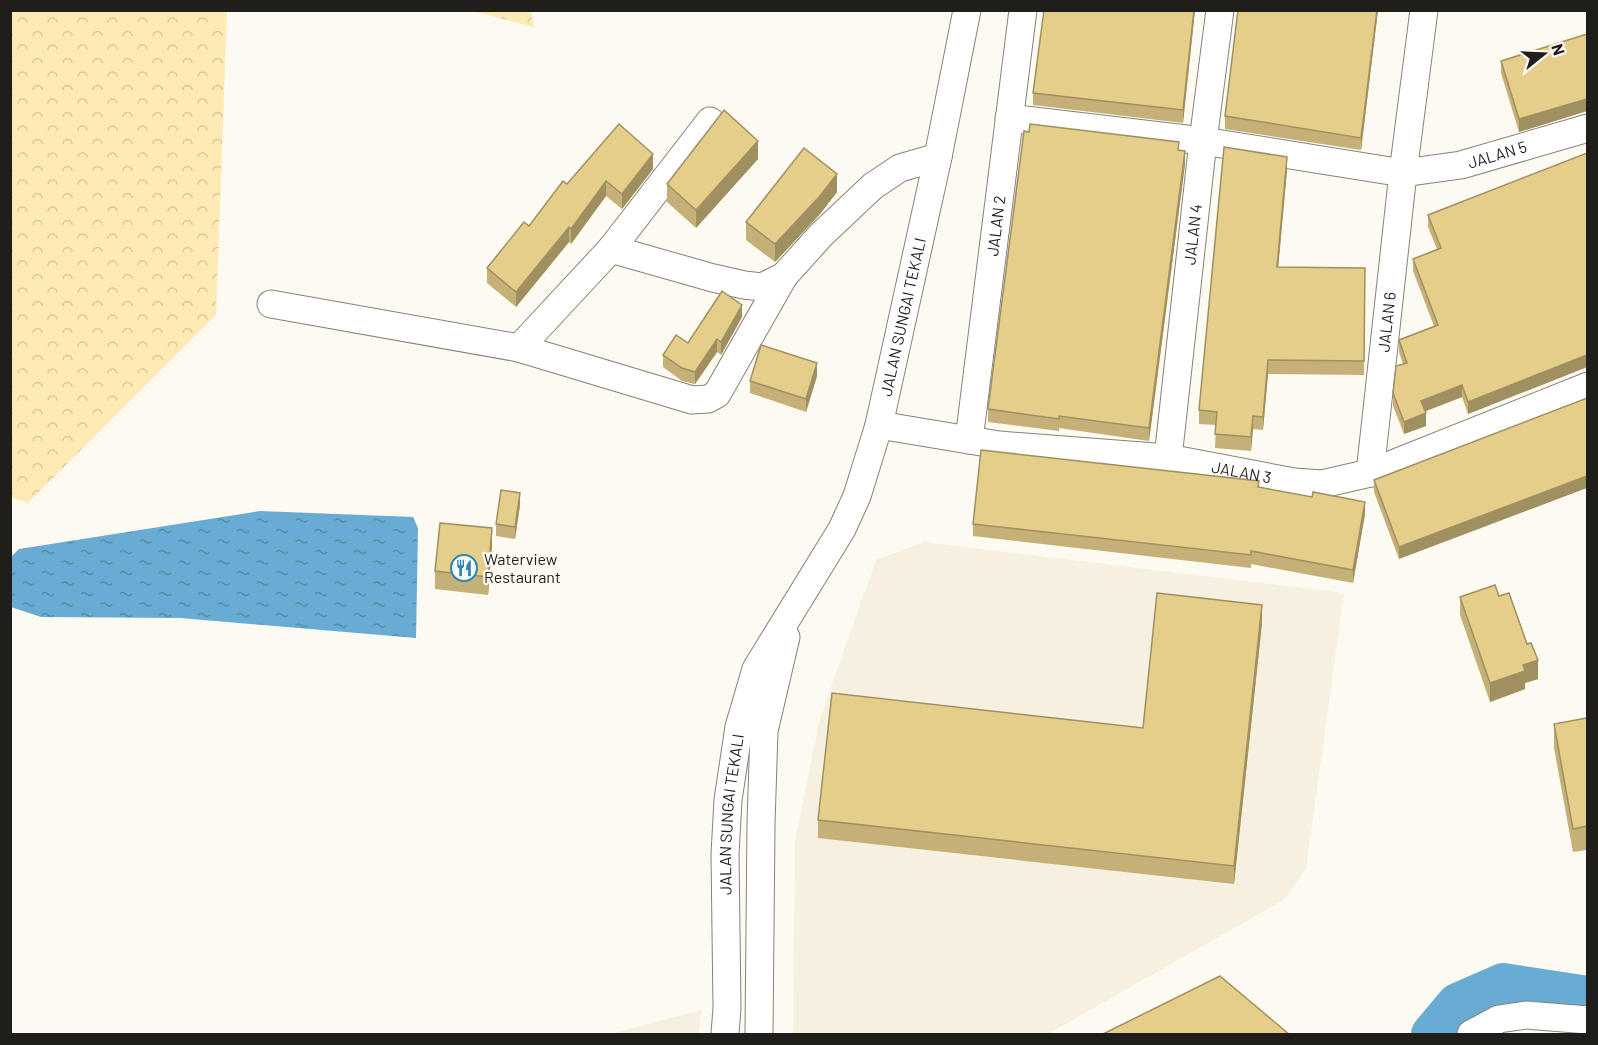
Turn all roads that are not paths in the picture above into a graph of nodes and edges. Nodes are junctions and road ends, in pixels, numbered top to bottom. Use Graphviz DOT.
graph roads {
  1 [pos="967,10"];
  2 [pos="1023,10"];
  3 [pos="1220,10"];
  4 [pos="1424,10"];
  5 [pos="1009,118"];
  6 [pos="710,121"];
  7 [pos="1587,128"];
  8 [pos="1203,141"];
  9 [pos="938,157"];
  10 [pos="1402,173"];
  11 [pos="611,249"];
  12 [pos="784,276"];
  13 [pos="271,304"];
  14 [pos="519,348"];
  15 [pos="1587,386"];
  16 [pos="879,424"];
  17 [pos="969,440"];
  18 [pos="1168,458"];
  19 [pos="1370,473"];
  20 [pos="794,607"];
  21 [pos="1587,1020"];
  22 [pos="725,1035"];
  23 [pos="759,1035"];
  24 [pos="1471,1035"];
  1 -- 9 [label="street, JALAN SUNGAI TEKALI"];
  2 -- 5 [label="street, JALAN 2"];
  3 -- 8 [label="street, JALAN 4"];
  4 -- 10 [label="street, JALAN 6"];
  5 -- 8 [label="street"];
  5 -- 17 [label="street, JALAN 2"];
  6 -- 11 [label="street"];
  7 -- 10 [label="street, JALAN 5"];
  8 -- 10 [label="street"];
  8 -- 18 [label="street, JALAN 4"];
  9 -- 12 [label="street"];
  9 -- 16 [label="street, JALAN SUNGAI TEKALI"];
  10 -- 19 [label="street, JALAN 6"];
  11 -- 12 [label="street"];
  11 -- 14 [label="street"];
  12 -- 14 [label="street"];
  13 -- 14 [label="street"];
  15 -- 19 [label="street, JALAN 3"];
  16 -- 17 [label="street, JALAN 3"];
  16 -- 20 [label="street, JALAN SUNGAI TEKALI"];
  17 -- 18 [label="street, JALAN 3"];
  18 -- 19 [label="street, JALAN 3"];
  20 -- 22 [label="street, JALAN SUNGAI TEKALI"];
  20 -- 23 [label="street, JALAN SUNGAI TEKALI"];
  21 -- 24 [label="street"];
}
